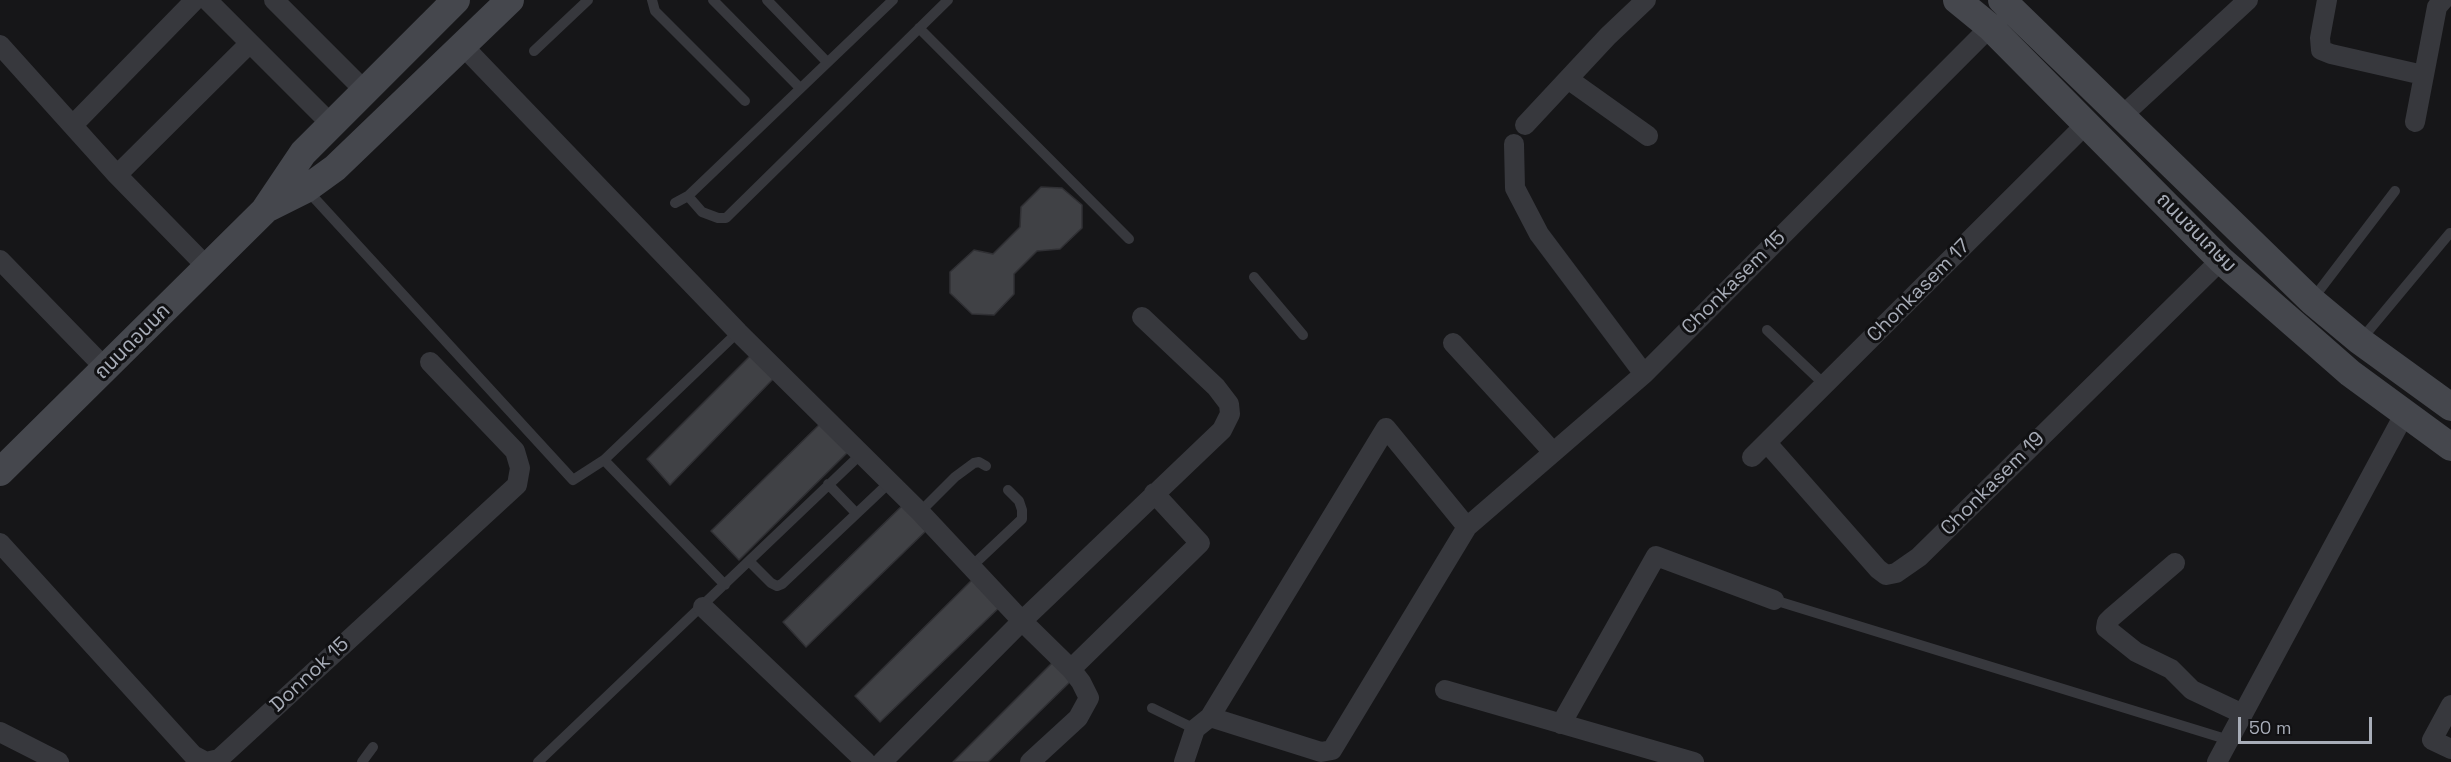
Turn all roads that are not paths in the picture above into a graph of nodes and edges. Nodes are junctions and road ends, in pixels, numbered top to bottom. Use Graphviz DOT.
graph roads {
  1 [pos="195,0"];
  2 [pos="207,0"];
  3 [pos="274,0"];
  4 [pos="456,0"];
  5 [pos="510,0"];
  6 [pos="588,0"];
  7 [pos="652,0"];
  8 [pos="713,0"];
  9 [pos="767,0"];
  10 [pos="893,0"];
  11 [pos="948,0"];
  12 [pos="1646,0"];
  13 [pos="1957,0"];
  14 [pos="2002,0"];
  15 [pos="2248,0"];
  16 [pos="2327,0"];
  17 [pos="2443,0"];
  18 [pos="1990,27"];
  19 [pos="919,28"];
  20 [pos="250,43"];
  21 [pos="0,45"];
  22 [pos="463,46"];
  23 [pos="534,51"];
  24 [pos="827,62"];
  25 [pos="2423,75"];
  26 [pos="1568,79"];
  27 [pos="800,88"];
  28 [pos="364,91"];
  29 [pos="745,102"];
  30 [pos="2122,116"];
  31 [pos="2415,122"];
  32 [pos="2086,124"];
  33 [pos="73,125"];
  34 [pos="332,125"];
  35 [pos="1525,125"];
  36 [pos="1648,136"];
  37 [pos="1514,144"];
  38 [pos="117,175"];
  39 [pos="306,189"];
  40 [pos="2395,190"];
  41 [pos="688,196"];
  42 [pos="675,203"];
  43 [pos="264,211"];
  44 [pos="2450,233"];
  45 [pos="1129,239"];
  46 [pos="0,260"];
  47 [pos="2222,260"];
  48 [pos="207,267"];
  49 [pos="1254,277"];
  50 [pos="2312,301"];
  51 [pos="1142,317"];
  52 [pos="1767,330"];
  53 [pos="738,332"];
  54 [pos="1304,335"];
  55 [pos="2360,341"];
  56 [pos="1453,343"];
  57 [pos="430,362"];
  58 [pos="106,369"];
  59 [pos="1644,374"];
  60 [pos="1825,385"];
  61 [pos="2451,407"];
  62 [pos="2405,413"];
  63 [pos="1767,442"];
  64 [pos="2451,447"];
  65 [pos="1553,452"];
  66 [pos="860,455"];
  67 [pos="1752,457"];
  68 [pos="604,460"];
  69 [pos="986,466"];
  70 [pos="0,472"];
  71 [pos="890,482"];
  72 [pos="828,484"];
  73 [pos="1008,490"];
  74 [pos="1154,493"];
  75 [pos="920,512"];
  76 [pos="856,513"];
  77 [pos="1467,527"];
  78 [pos="0,543"];
  79 [pos="750,562"];
  80 [pos="2175,562"];
  81 [pos="971,567"];
  82 [pos="725,585"];
  83 [pos="1774,600"];
  84 [pos="703,607"];
  85 [pos="1022,621"];
  86 [pos="1071,669"];
  87 [pos="1445,690"];
  88 [pos="2451,705"];
  89 [pos="1152,708"];
  90 [pos="2243,714"];
  91 [pos="1203,723"];
  92 [pos="1561,724"];
  93 [pos="0,732"];
  94 [pos="2229,740"];
  95 [pos="373,747"];
  96 [pos="2451,749"];
  97 [pos="59,762"];
  98 [pos="362,762"];
  99 [pos="538,762"];
  100 [pos="866,762"];
  101 [pos="882,762"];
  102 [pos="1030,762"];
  103 [pos="1184,762"];
  104 [pos="1694,762"];
  105 [pos="2217,762"];
  1 -- 33 [label="street"];
  2 -- 20 [label="street"];
  3 -- 28 [label="street"];
  4 -- 28 [label="main road, ถนนดอนนก"];
  5 -- 22 [label="main road, ถนนดอนนก"];
  6 -- 23 [label="lane"];
  7 -- 29 [label="lane"];
  8 -- 27 [label="lane"];
  9 -- 24 [label="lane"];
  10 -- 24 [label="lane"];
  11 -- 19 [label="lane"];
  12 -- 26 [label="street"];
  13 -- 18 [label="main road, ถนนชนเกษม"];
  14 -- 30 [label="main road, ถนนชนเกษม"];
  15 -- 30 [label="street"];
  16 -- 25 [label="street"];
  17 -- 25 [label="street"];
  18 -- 32 [label="main road, ถนนชนเกษม"];
  18 -- 59 [label="street, Chonkasem 15"];
  19 -- 41 [label="lane"];
  19 -- 45 [label="lane"];
  20 -- 34 [label="street"];
  20 -- 38 [label="street"];
  21 -- 33 [label="street"];
  22 -- 39 [label="main road, ถนนดอนนก"];
  22 -- 53 [label="street"];
  24 -- 27 [label="lane"];
  25 -- 31 [label="street"];
  26 -- 35 [label="street"];
  26 -- 36 [label="street"];
  27 -- 41 [label="lane"];
  28 -- 34 [label="main road, ถนนดอนนก"];
  30 -- 50 [label="main road, ถนนชนเกษม"];
  32 -- 47 [label="main road, ถนนชนเกษม"];
  32 -- 60 [label="street, Chonkasem 17"];
  33 -- 38 [label="street"];
  34 -- 43 [label="main road, ถนนดอนนก"];
  37 -- 59 [label="street"];
  38 -- 48 [label="street"];
  39 -- 43 [label="main road, ถนนดอนนก"];
  39 -- 68 [label="lane"];
  40 -- 50 [label="lane"];
  41 -- 42 [label="lane"];
  43 -- 48 [label="main road, ถนนดอนนก"];
  44 -- 55 [label="lane"];
  46 -- 58 [label="street"];
  47 -- 62 [label="main road, ถนนชนเกษม"];
  47 -- 63 [label="street, Chonkasem 19"];
  48 -- 58 [label="main road, ถนนดอนนก"];
  49 -- 54 [label="lane"];
  50 -- 55 [label="main road, ถนนชนเกษม"];
  51 -- 74 [label="street"];
  52 -- 60 [label="lane"];
  53 -- 66 [label="street"];
  53 -- 68 [label="lane"];
  55 -- 61 [label="main road, ถนนชนเกษม"];
  56 -- 65 [label="street"];
  57 -- 78 [label="street, Donnok 15"];
  58 -- 70 [label="main road, ถนนดอนนก"];
  59 -- 65 [label="street, Chonkasem 15"];
  60 -- 63 [label="street, Chonkasem 17"];
  62 -- 64 [label="main road, ถนนชนเกษม"];
  62 -- 90 [label="street"];
  63 -- 67 [label="street, Chonkasem 17"];
  65 -- 77 [label="street, Chonkasem 15"];
  66 -- 71 [label="street"];
  66 -- 72 [label="lane"];
  68 -- 82 [label="lane"];
  69 -- 75 [label="lane"];
  71 -- 75 [label="street"];
  71 -- 76 [label="lane"];
  72 -- 76 [label="lane"];
  72 -- 79 [label="lane"];
  73 -- 81 [label="lane"];
  74 -- 85 [label="street"];
  74 -- 86 [label="street"];
  75 -- 81 [label="street"];
  76 -- 79 [label="lane"];
  77 -- 91 [label="street, Chonkasem 15"];
  77 -- 91 [label="street"];
  79 -- 82 [label="lane"];
  80 -- 90 [label="street"];
  81 -- 85 [label="street"];
  82 -- 84 [label="lane"];
  83 -- 92 [label="street"];
  83 -- 94 [label="lane"];
  84 -- 99 [label="lane"];
  84 -- 100 [label="street"];
  85 -- 86 [label="street"];
  85 -- 101 [label="street"];
  86 -- 102 [label="street"];
  87 -- 92 [label="street"];
  88 -- 96 [label="street"];
  89 -- 91 [label="lane"];
  90 -- 94 [label="street"];
  91 -- 103 [label="street"];
  92 -- 104 [label="street"];
  93 -- 97 [label="street"];
  94 -- 105 [label="street"];
  95 -- 98 [label="lane"];
}
